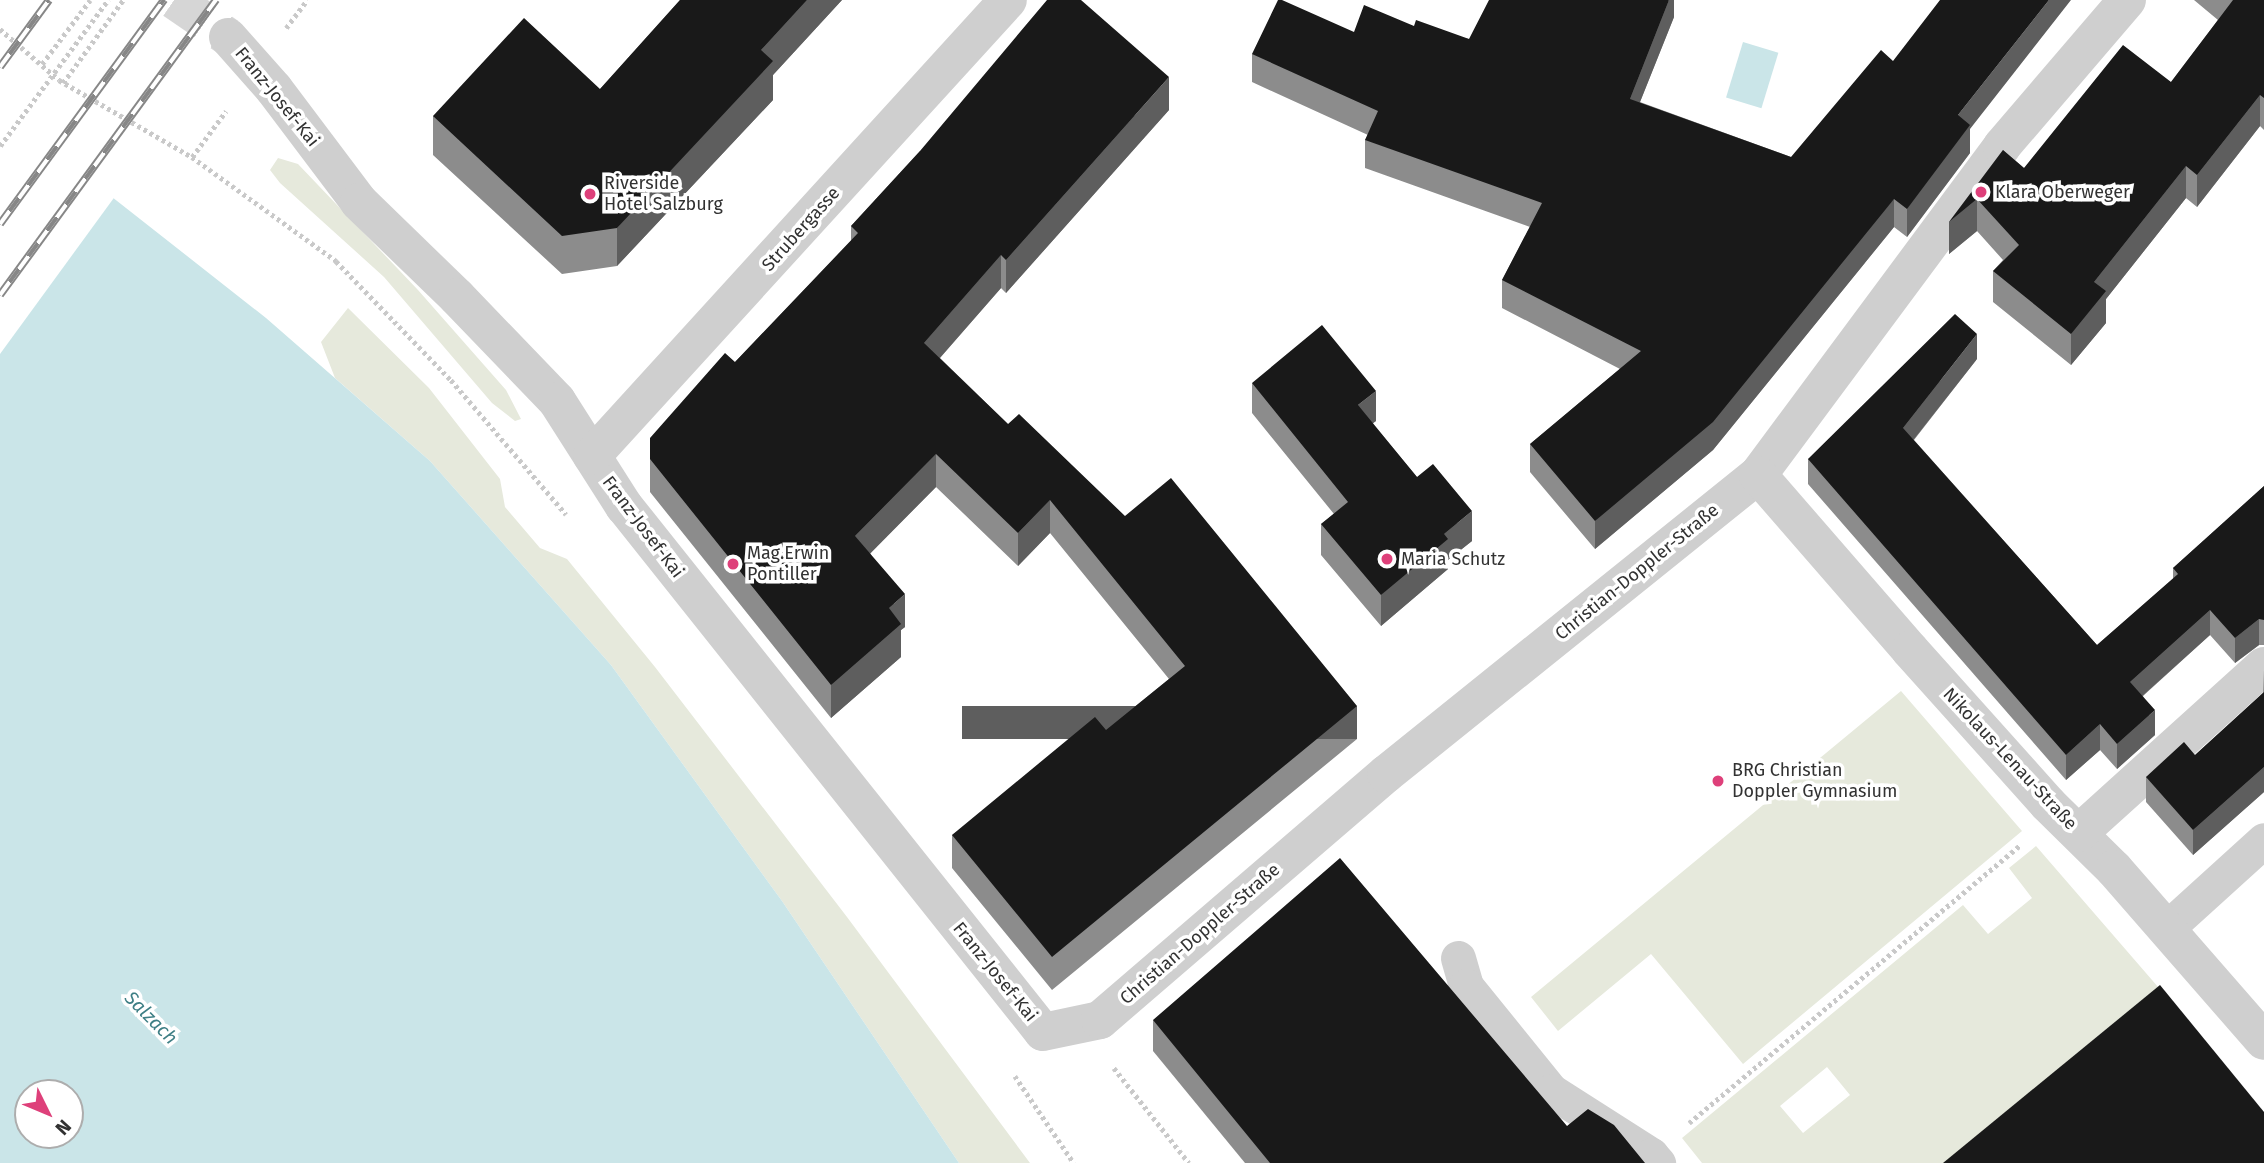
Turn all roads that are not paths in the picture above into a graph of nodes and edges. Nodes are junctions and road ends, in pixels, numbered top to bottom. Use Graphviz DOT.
graph roads {
  1 [pos="1008,0"];
  2 [pos="2127,0"];
  3 [pos="228,37"];
  4 [pos="592,456"];
  5 [pos="1758,475"];
  6 [pos="2264,666"];
  7 [pos="2079,833"];
  8 [pos="2264,841"];
  9 [pos="2166,929"];
  10 [pos="1458,958"];
  11 [pos="1043,1032"];
  12 [pos="2264,1041"];
  13 [pos="1655,1159"];
  1 -- 4 [label="street, Strubergasse"];
  2 -- 5 [label="street, Christian-Doppler-Straße"];
  3 -- 4 [label="street, Franz-Josef-Kai"];
  4 -- 11 [label="street, Franz-Josef-Kai"];
  5 -- 7 [label="street, Nikolaus-Lenau-Straße"];
  5 -- 11 [label="street, Christian-Doppler-Straße"];
  6 -- 7 [label="street"];
  7 -- 9 [label="street, Nikolaus-Lenau-Straße"];
  8 -- 9 [label="lane"];
  9 -- 12 [label="street, Nikolaus-Lenau-Straße"];
  10 -- 13 [label="lane"];
}
